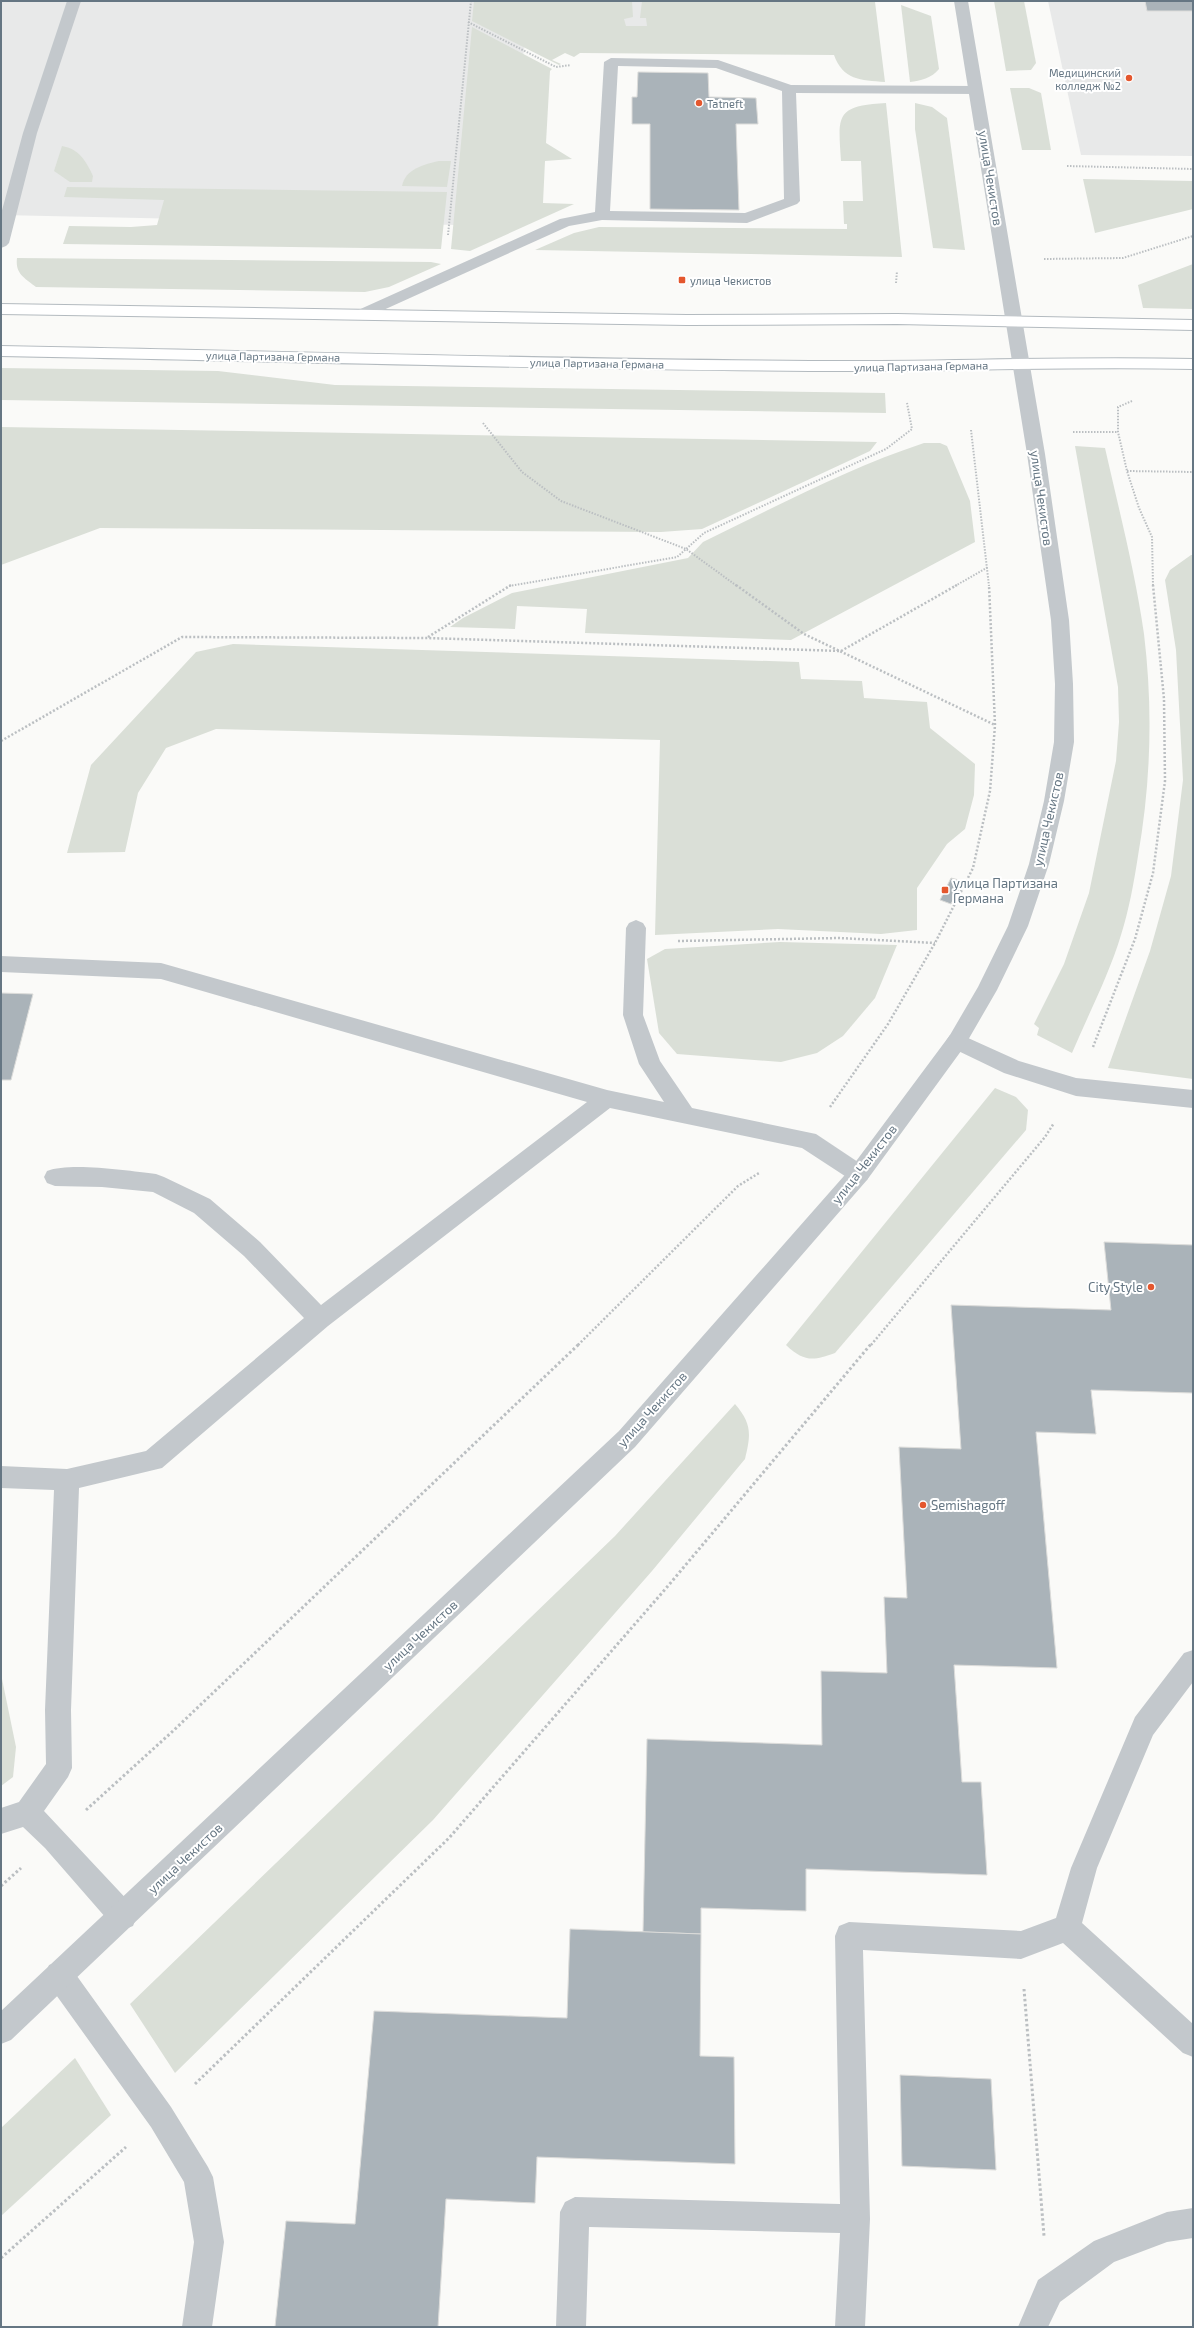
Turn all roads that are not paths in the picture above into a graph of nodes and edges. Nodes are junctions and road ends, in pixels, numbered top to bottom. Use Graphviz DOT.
graph roads {
  1 [pos="74,1"];
  2 [pos="960,1"];
  3 [pos="789,89"];
  4 [pos="976,90"];
  5 [pos="602,215"];
  6 [pos="1,243"];
  7 [pos="1,309"];
  8 [pos="362,314"];
  9 [pos="1014,321"];
  10 [pos="1193,325"];
  11 [pos="1,351"];
  12 [pos="1021,364"];
  13 [pos="1193,364"];
  14 [pos="636,936"];
  15 [pos="1,964"];
  16 [pos="956,1041"];
  17 [pos="607,1100"];
  18 [pos="1193,1100"];
  19 [pos="686,1116"];
  20 [pos="859,1174"];
  21 [pos="55,1177"];
  22 [pos="320,1319"];
  23 [pos="1,1477"];
  24 [pos="68,1480"];
  25 [pos="1193,1662"];
  26 [pos="26,1813"];
  27 [pos="1,1821"];
  28 [pos="123,1916"];
  29 [pos="1067,1928"];
  30 [pos="59,1976"];
  31 [pos="1,2030"];
  32 [pos="1193,2043"];
  33 [pos="854,2219"];
  34 [pos="1193,2223"];
  35 [pos="197,2327"];
  36 [pos="572,2327"];
  37 [pos="850,2327"];
  38 [pos="1033,2327"];
  1 -- 6 [label="street"];
  2 -- 4 [label="street, улица Чекистов"];
  3 -- 4 [label="street"];
  3 -- 5 [label="street"];
  3 -- 5 [label="street"];
  4 -- 9 [label="street, улица Чекистов"];
  5 -- 8 [label="street"];
  7 -- 8 [label="main road"];
  8 -- 9 [label="main road"];
  9 -- 10 [label="main road"];
  9 -- 12 [label="street, улица Чекистов"];
  11 -- 12 [label="main road, улица Партизана Германа"];
  12 -- 13 [label="main road, улица Партизана Германа"];
  12 -- 16 [label="street, улица Чекистов"];
  14 -- 19 [label="street"];
  15 -- 17 [label="street"];
  16 -- 18 [label="street"];
  16 -- 20 [label="street, улица Чекистов"];
  17 -- 19 [label="street"];
  17 -- 22 [label="street"];
  19 -- 20 [label="street"];
  20 -- 28 [label="street, улица Чекистов"];
  21 -- 22 [label="street"];
  22 -- 24 [label="street"];
  23 -- 24 [label="street"];
  24 -- 26 [label="street"];
  25 -- 29 [label="street"];
  26 -- 27 [label="street"];
  26 -- 28 [label="street"];
  28 -- 30 [label="street, улица Чекистов"];
  29 -- 32 [label="street"];
  29 -- 33 [label="street"];
  30 -- 31 [label="street, улица Чекистов"];
  30 -- 35 [label="street"];
  33 -- 36 [label="street"];
  33 -- 37 [label="street"];
  34 -- 38 [label="street"];
}
